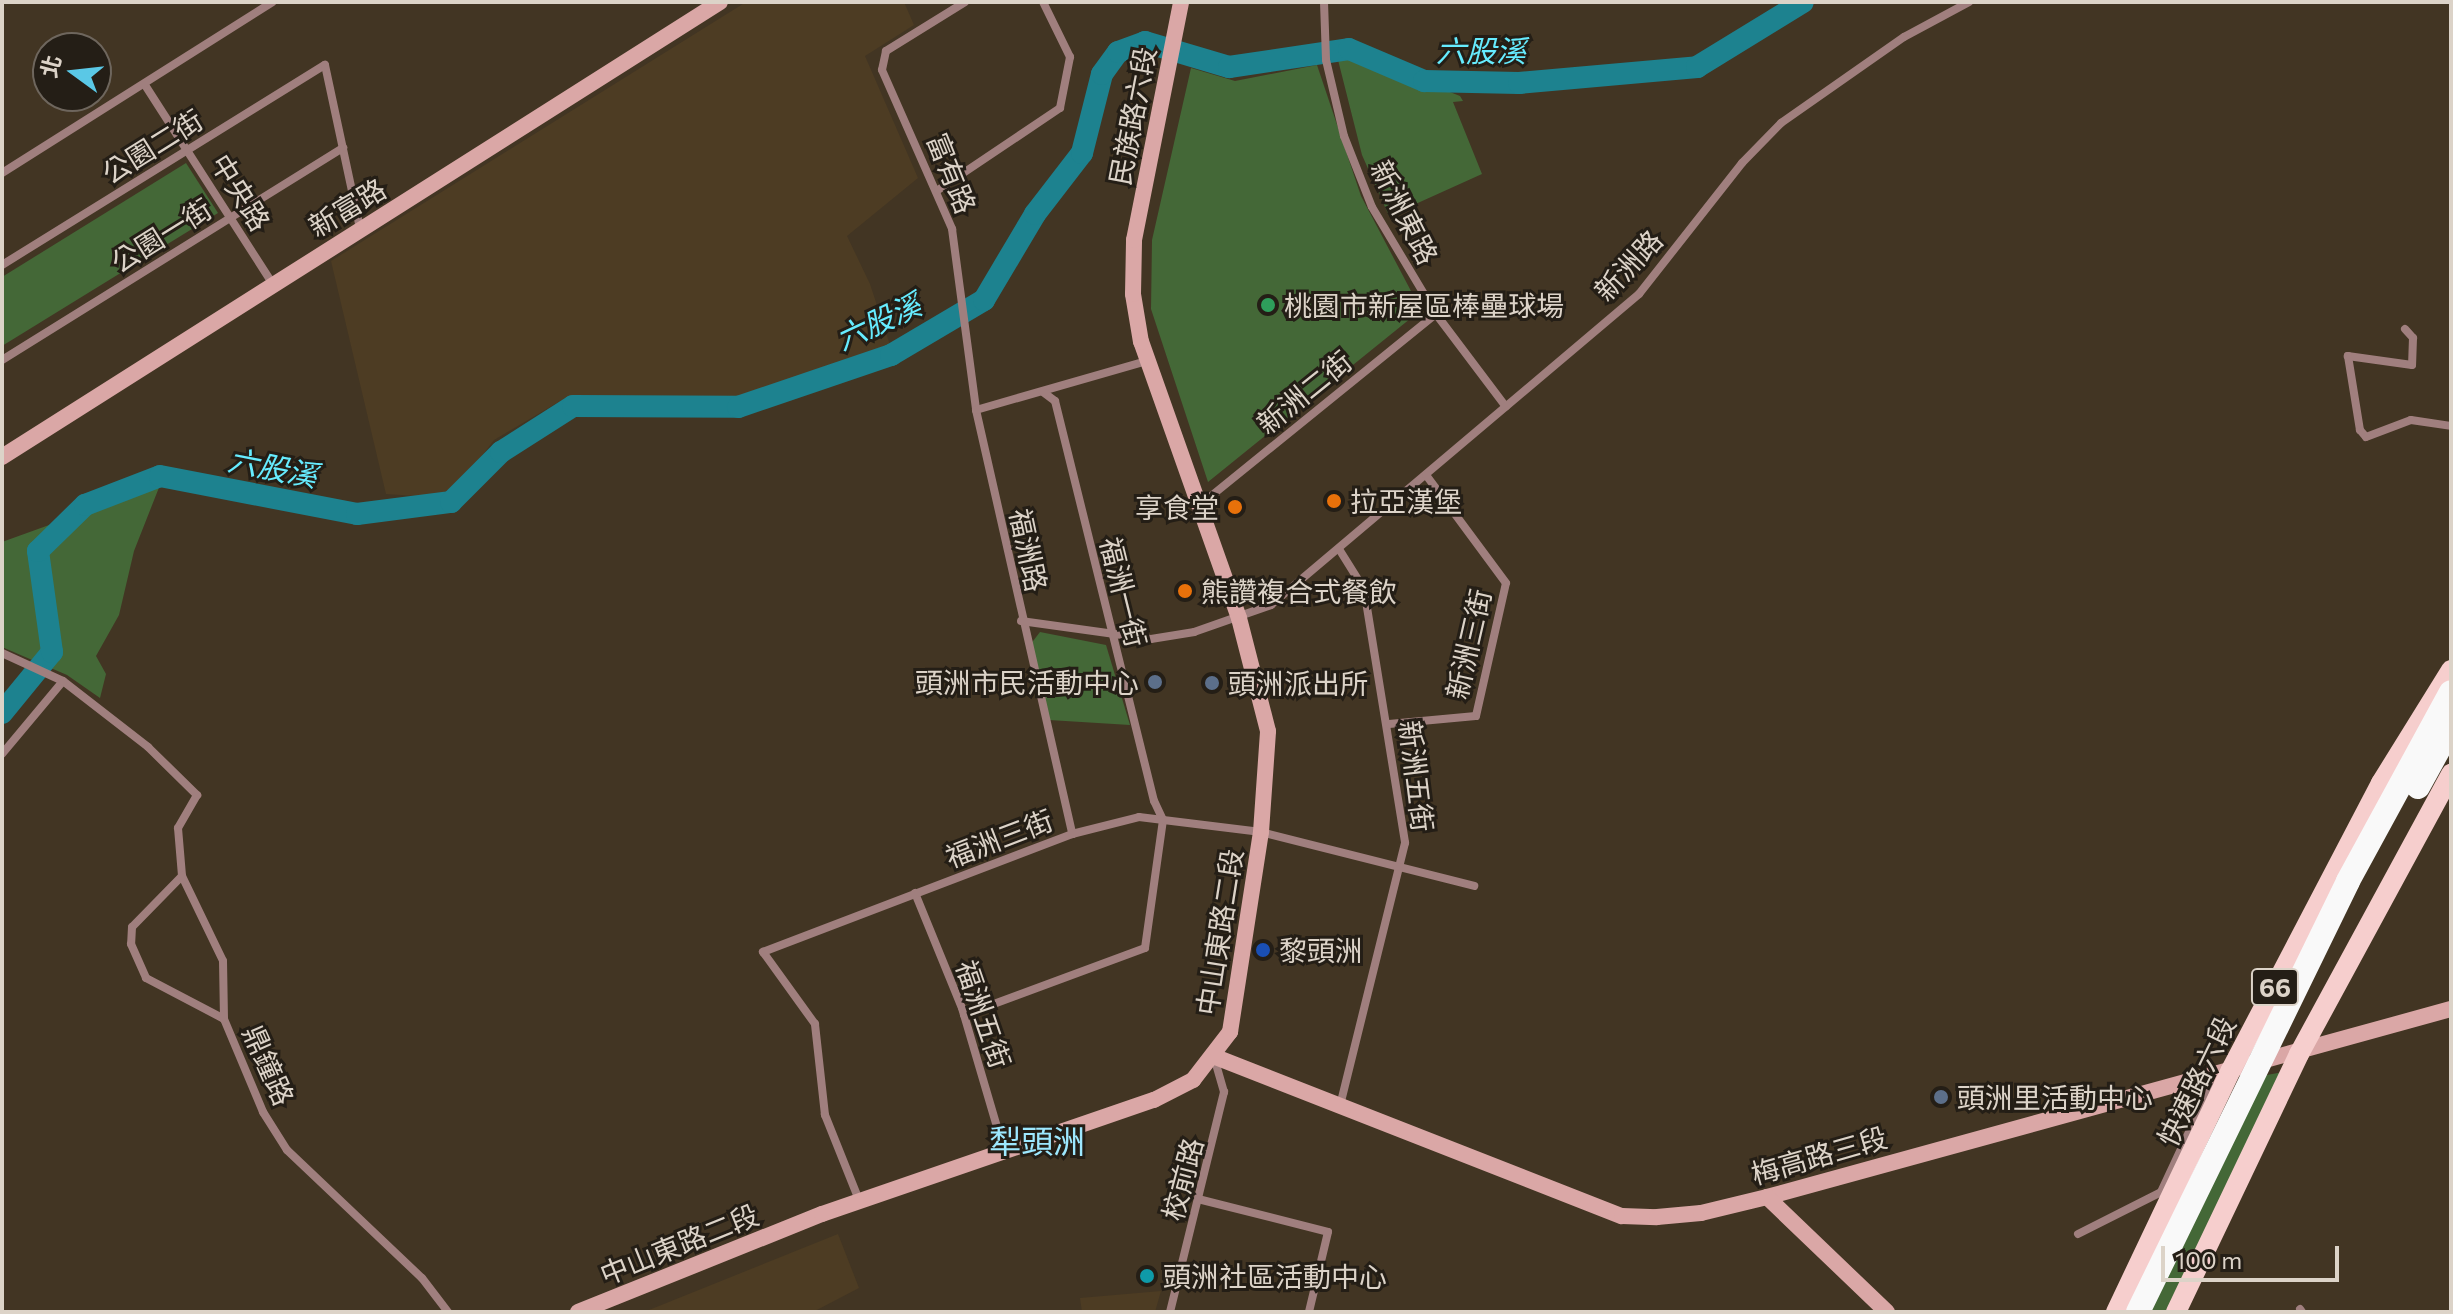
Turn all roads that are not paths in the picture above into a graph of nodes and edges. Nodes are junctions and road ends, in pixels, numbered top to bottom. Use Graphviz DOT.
graph roads {
  1 [pos="273,2"];
  2 [pos="720,2"];
  3 [pos="965,2"];
  4 [pos="1043,2"];
  5 [pos="1181,2"];
  6 [pos="1324,2"];
  7 [pos="1969,2"];
  8 [pos="145,85"];
  9 [pos="343,148"];
  10 [pos="188,149"];
  11 [pos="2,173"];
  12 [pos="938,190"];
  13 [pos="230,218"];
  14 [pos="360,228"];
  15 [pos="1134,240"];
  16 [pos="2,265"];
  17 [pos="272,283"];
  18 [pos="1436,314"];
  19 [pos="2405,329"];
  20 [pos="2,360"];
  21 [pos="1147,361"];
  22 [pos="1043,392"];
  23 [pos="1506,407"];
  24 [pos="976,410"];
  25 [pos="2451,426"];
  26 [pos="2,457"];
  27 [pos="1426,475"];
  28 [pos="1200,505"];
  29 [pos="1339,549"];
  30 [pos="1239,618"];
  31 [pos="1021,621"];
  32 [pos="1112,635"];
  33 [pos="2,653"];
  34 [pos="2451,670"];
  35 [pos="63,681"];
  36 [pos="2451,692"];
  37 [pos="1389,724"];
  38 [pos="2451,727"];
  39 [pos="2,754"];
  40 [pos="2451,774"];
  41 [pos="1163,820"];
  42 [pos="1261,832"];
  43 [pos="1072,834"];
  44 [pos="1399,868"];
  45 [pos="182,876"];
  46 [pos="1474,886"];
  47 [pos="915,893"];
  48 [pos="2451,1009"];
  49 [pos="964,1015"];
  50 [pos="224,1019"];
  51 [pos="2299,1054"];
  52 [pos="1213,1056"];
  53 [pos="2224,1072"];
  54 [pos="1340,1105"];
  55 [pos="1005,1152"];
  56 [pos="1767,1197"];
  57 [pos="1198,1199"];
  58 [pos="859,1200"];
  59 [pos="2078,1234"];
  60 [pos="448,1312"];
  61 [pos="578,1312"];
  62 [pos="1170,1312"];
  63 [pos="1309,1312"];
  64 [pos="1887,1312"];
  65 [pos="2116,1312"];
  66 [pos="2138,1312"];
  67 [pos="2156,1312"];
  68 [pos="2176,1312"];
  1 -- 8 [label="street"];
  2 -- 14 [label="street, 新富路"];
  3 -- 12 [label="street, 富有路"];
  4 -- 12 [label="street"];
  5 -- 15 [label="street, 民族路六段"];
  6 -- 18 [label="street, 新洲東路"];
  7 -- 23 [label="street, 新洲路"];
  8 -- 10 [label="street, 中央路"];
  8 -- 11 [label="street"];
  9 -- 10 [label="street, 公園二街"];
  9 -- 13 [label="street, 公園一街"];
  9 -- 14 [label="street"];
  10 -- 13 [label="street, 中央路"];
  10 -- 16 [label="street, 公園二街"];
  12 -- 24 [label="street, 富有路"];
  13 -- 17 [label="street, 中央路"];
  13 -- 20 [label="street, 公園一街"];
  14 -- 17 [label="street, 新富路"];
  15 -- 21 [label="street, 中山東路二段"];
  17 -- 26 [label="street, 新富路"];
  18 -- 23 [label="street, 新洲東路"];
  18 -- 28 [label="street, 新洲二街"];
  19 -- 25 [label="street"];
  21 -- 22 [label="street"];
  21 -- 28 [label="street, 中山東路二段"];
  22 -- 24 [label="street"];
  22 -- 32 [label="street, 福洲一街"];
  23 -- 27 [label="street, 新洲路"];
  24 -- 31 [label="street, 福洲路"];
  27 -- 29 [label="street, 新洲路"];
  27 -- 37 [label="street, 新洲三街"];
  28 -- 30 [label="street, 中山東路二段"];
  29 -- 30 [label="street, 新洲路"];
  29 -- 37 [label="street, 新洲五街"];
  30 -- 32 [label="street, 福洲路"];
  30 -- 42 [label="street, 中山東路二段"];
  31 -- 32 [label="street, 福洲路"];
  31 -- 43 [label="street"];
  32 -- 41 [label="street, 福洲一街"];
  33 -- 35 [label="street"];
  34 -- 53 [label="main road, 快速路六段 / 66"];
  35 -- 39 [label="street"];
  35 -- 45 [label="street"];
  36 -- 66 [label="highway, 66, bridge"];
  37 -- 44 [label="street, 新洲五街"];
  38 -- 67 [label="highway, 66, bridge"];
  40 -- 51 [label="main road, 66"];
  41 -- 42 [label="street, 福洲三街"];
  41 -- 43 [label="street, 福洲三街"];
  41 -- 49 [label="street, 福洲一街"];
  42 -- 44 [label="street, 福洲三街"];
  42 -- 52 [label="street, 中山東路二段"];
  43 -- 47 [label="street, 福洲三街"];
  44 -- 46 [label="street, 福洲三街"];
  44 -- 54 [label="street, 新洲五街"];
  45 -- 50 [label="street"];
  45 -- 50 [label="street, 鼎鐘路"];
  47 -- 49 [label="street, 福洲五街"];
  47 -- 58 [label="street, 福洲三街"];
  48 -- 51 [label="street, 梅高路三段"];
  49 -- 55 [label="street, 福洲五街"];
  50 -- 60 [label="street, 鼎鐘路"];
  51 -- 53 [label="street, 梅高路三段"];
  51 -- 68 [label="main road, 66"];
  52 -- 54 [label="street, 梅高路三段"];
  52 -- 55 [label="street, 中山東路二段"];
  52 -- 57 [label="street, 校前路"];
  53 -- 56 [label="street, 梅高路三段"];
  53 -- 59 [label="street"];
  53 -- 65 [label="main road, 快速路六段 / 66"];
  54 -- 56 [label="street, 梅高路三段"];
  55 -- 58 [label="street, 中山東路二段"];
  56 -- 64 [label="street"];
  57 -- 62 [label="street, 校前路"];
  57 -- 63 [label="street"];
  58 -- 61 [label="street, 中山東路二段"];
}
